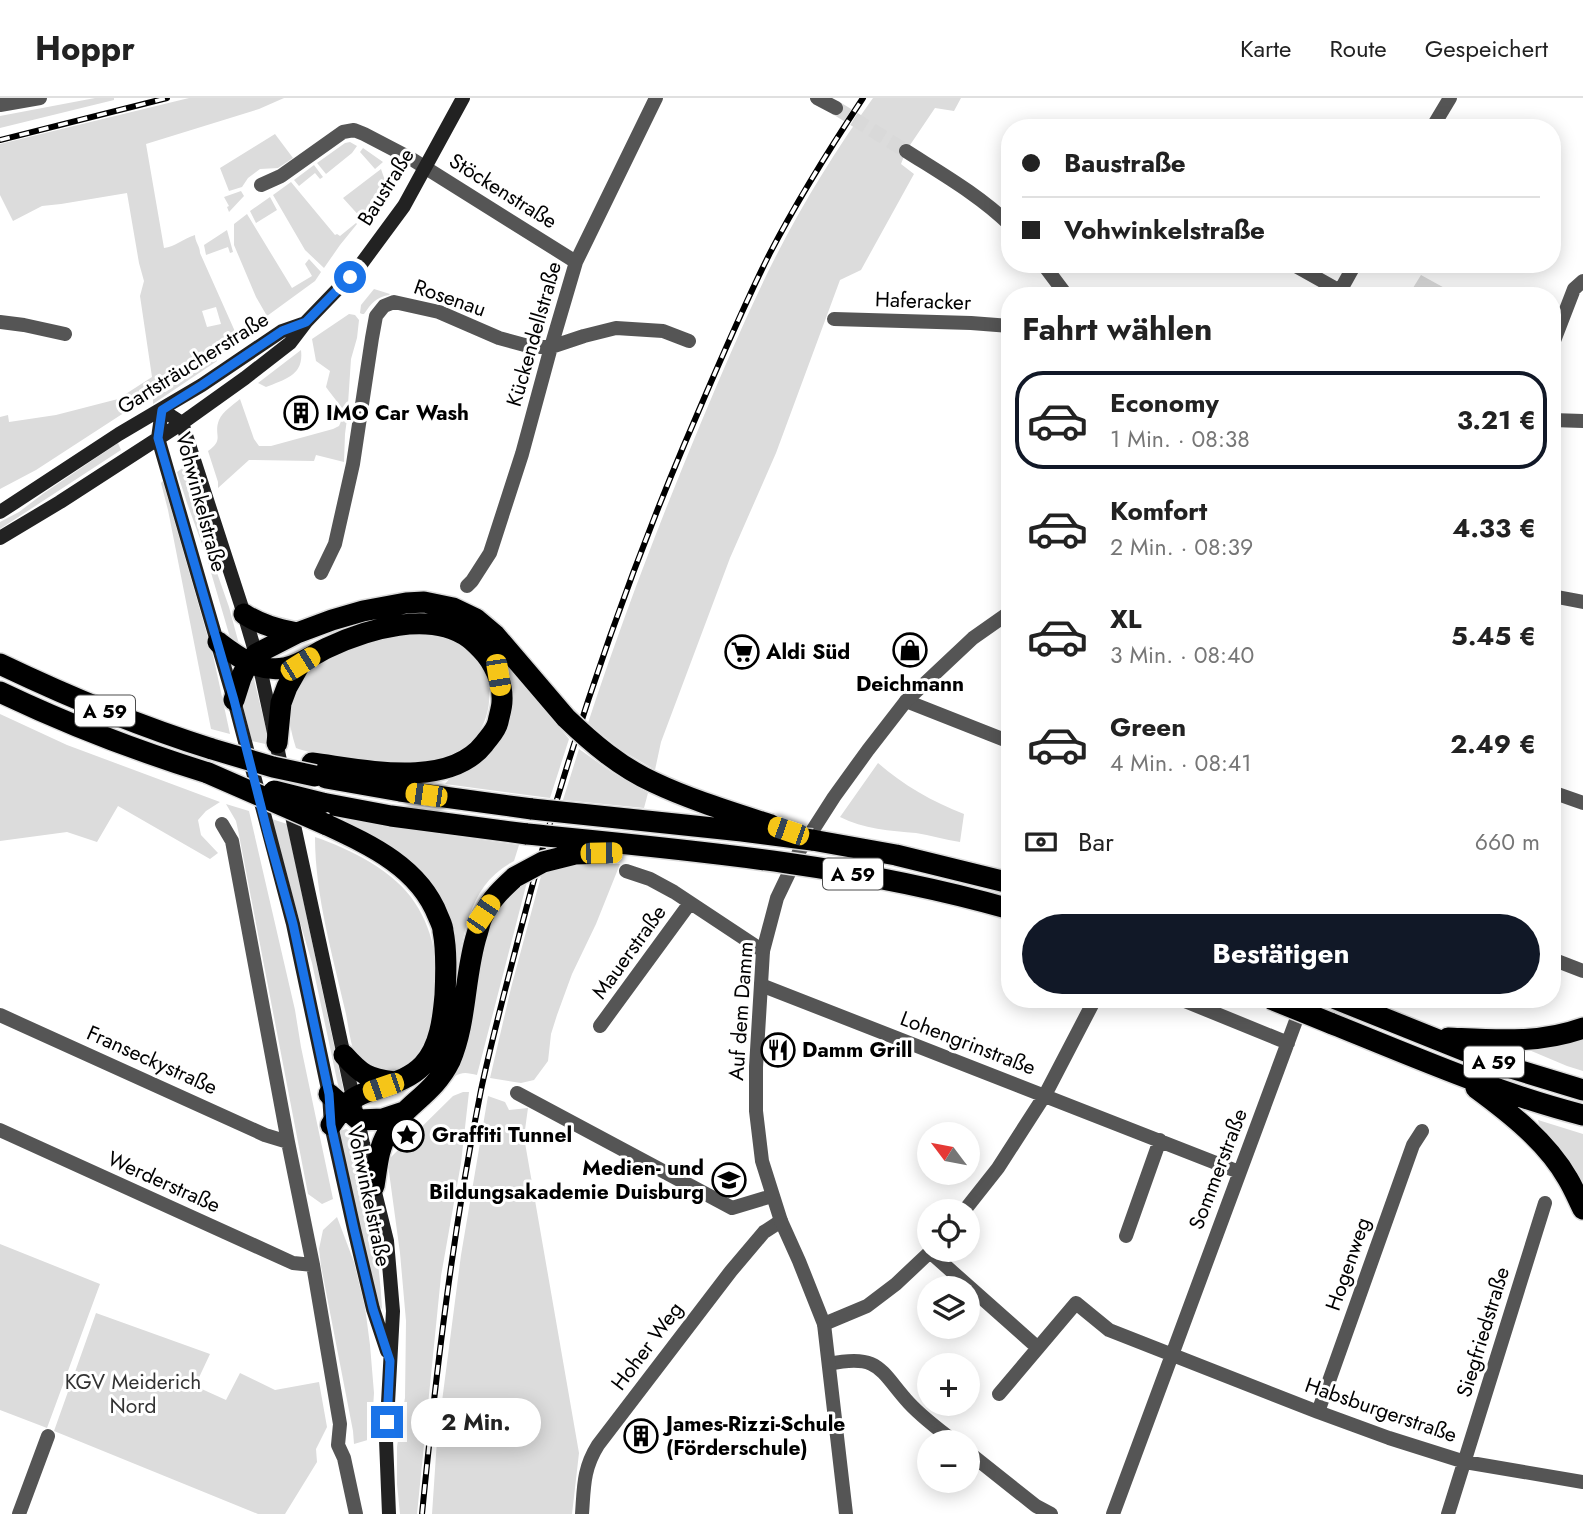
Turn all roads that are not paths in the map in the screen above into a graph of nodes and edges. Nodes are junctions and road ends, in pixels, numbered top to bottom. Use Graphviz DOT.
graph roads {
  1 [pos="40,98"];
  2 [pos="463,98"];
  3 [pos="656,98"];
  4 [pos="817,98"];
  5 [pos="1450,98"];
  6 [pos="0,105"];
  7 [pos="836,108"];
  8 [pos="1437,119"];
  9 [pos="906,151"];
  10 [pos="425,167"];
  11 [pos="261,185"];
  12 [pos="1001,216"];
  13 [pos="576,261"];
  14 [pos="1308,273"];
  15 [pos="1583,281"];
  16 [pos="1333,287"];
  17 [pos="834,319"];
  18 [pos="0,322"];
  19 [pos="306,322"];
  20 [pos="1561,323"];
  21 [pos="1001,325"];
  22 [pos="65,334"];
  23 [pos="688,341"];
  24 [pos="551,347"];
  25 [pos="162,410"];
  26 [pos="1561,420"];
  27 [pos="1583,421"];
  28 [pos="182,423"];
  29 [pos="158,438"];
  30 [pos="0,512"];
  31 [pos="0,538"];
  32 [pos="320,573"];
  33 [pos="467,586"];
  34 [pos="1561,598"];
  35 [pos="1583,602"];
  36 [pos="244,614"];
  37 [pos="1001,618"];
  38 [pos="297,633"];
  39 [pos="218,642"];
  40 [pos="255,662"];
  41 [pos="0,664"];
  42 [pos="300,664"];
  43 [pos="0,692"];
  44 [pos="234,700"];
  45 [pos="906,701"];
  46 [pos="1001,738"];
  47 [pos="277,743"];
  48 [pos="314,770"];
  49 [pos="1561,795"];
  50 [pos="1583,803"];
  51 [pos="324,813"];
  52 [pos="222,824"];
  53 [pos="812,840"];
  54 [pos="693,852"];
  55 [pos="626,871"];
  56 [pos="1001,881"];
  57 [pos="690,903"];
  58 [pos="1001,906"];
  59 [pos="764,951"];
  60 [pos="1561,962"];
  61 [pos="1583,971"];
  62 [pos="761,985"];
  63 [pos="1090,1008"];
  64 [pos="1203,1008"];
  65 [pos="1293,1008"];
  66 [pos="1301,1008"];
  67 [pos="1357,1008"];
  68 [pos="0,1015"];
  69 [pos="600,1026"];
  70 [pos="1583,1028"];
  71 [pos="1429,1037"];
  72 [pos="1288,1042"];
  73 [pos="344,1055"];
  74 [pos="1454,1072"];
  75 [pos="396,1082"];
  76 [pos="1583,1090"];
  77 [pos="516,1093"];
  78 [pos="1045,1095"];
  79 [pos="343,1109"];
  80 [pos="404,1112"];
  81 [pos="1583,1115"];
  82 [pos="0,1130"];
  83 [pos="1422,1131"];
  84 [pos="1160,1140"];
  85 [pos="288,1142"];
  86 [pos="1240,1172"];
  87 [pos="374,1186"];
  88 [pos="772,1196"];
  89 [pos="973,1199"];
  90 [pos="1545,1203"];
  91 [pos="1583,1209"];
  92 [pos="781,1221"];
  93 [pos="1126,1236"];
  94 [pos="919,1262"];
  95 [pos="943,1262"];
  96 [pos="313,1265"];
  97 [pos="824,1324"];
  98 [pos="1038,1348"];
  99 [pos="1172,1354"];
  100 [pos="390,1361"];
  101 [pos="829,1364"];
  102 [pos="999,1394"];
  103 [pos="1318,1412"];
  104 [pos="940,1430"];
  105 [pos="48,1436"];
  106 [pos="980,1462"];
  107 [pos="1465,1462"];
  108 [pos="1583,1482"];
  109 [pos="19,1514"];
  110 [pos="356,1514"];
  111 [pos="389,1514"];
  112 [pos="582,1514"];
  113 [pos="846,1514"];
  114 [pos="1051,1514"];
  115 [pos="1114,1514"];
  116 [pos="1448,1514"];
  1 -- 6 [label="street"];
  2 -- 10 [label="main road, Baustraße"];
  3 -- 13 [label="street, Kückendellstraße"];
  4 -- 7 [label="street"];
  5 -- 8 [label="street"];
  9 -- 12 [label="street"];
  10 -- 11 [label="street, Stöckenstraße"];
  10 -- 13 [label="street, Stöckenstraße"];
  10 -- 19 [label="main road, Baustraße"];
  13 -- 24 [label="street, Kückendellstraße"];
  14 -- 16 [label="street"];
  15 -- 20 [label="street"];
  17 -- 21 [label="street, Haferacker"];
  18 -- 22 [label="street"];
  19 -- 25 [label="main road, Gartsträucherstraße"];
  19 -- 28 [label="main road, Gartsträucherstraße"];
  23 -- 24 [label="street, Rosenau"];
  24 -- 32 [label="street, Rosenau"];
  24 -- 33 [label="street, Kückendellstraße"];
  25 -- 28 [label="main road, Vohwinkelstraße"];
  25 -- 29 [label="main road, Vohwinkelstraße"];
  25 -- 30 [label="main road, Gartsträucherstraße"];
  26 -- 27 [label="street"];
  28 -- 29 [label="main road, Gartsträucherstraße"];
  28 -- 36 [label="main road, Vohwinkelstraße"];
  29 -- 31 [label="main road, Gartsträucherstraße"];
  29 -- 39 [label="main road, Vohwinkelstraße"];
  34 -- 35 [label="street"];
  36 -- 38 [label="highway"];
  36 -- 40 [label="main road, Vohwinkelstraße"];
  37 -- 45 [label="street, Auf dem Damm"];
  38 -- 40 [label="highway"];
  38 -- 53 [label="highway, bridge"];
  39 -- 40 [label="highway"];
  39 -- 44 [label="main road, Vohwinkelstraße"];
  40 -- 42 [label="highway"];
  40 -- 44 [label="highway"];
  40 -- 47 [label="main road, Vohwinkelstraße"];
  41 -- 48 [label="highway, A 59, bridge"];
  42 -- 47 [label="highway"];
  42 -- 48 [label="highway"];
  43 -- 51 [label="highway, A 59, bridge"];
  44 -- 79 [label="main road, Vohwinkelstraße"];
  45 -- 46 [label="street"];
  45 -- 59 [label="street, Auf dem Damm"];
  47 -- 73 [label="main road, Vohwinkelstraße"];
  48 -- 53 [label="highway, A 59, bridge"];
  49 -- 50 [label="street"];
  51 -- 54 [label="highway, A 59, bridge"];
  51 -- 75 [label="highway"];
  52 -- 85 [label="street"];
  53 -- 56 [label="highway, A 59"];
  54 -- 58 [label="highway, A 59, bridge"];
  54 -- 80 [label="highway, bridge"];
  55 -- 57 [label="street, Mauerstraße"];
  57 -- 59 [label="street, Mauerstraße"];
  57 -- 69 [label="street, Mauerstraße"];
  59 -- 62 [label="street, Auf dem Damm"];
  60 -- 61 [label="street"];
  62 -- 78 [label="street, Lohengrinstraße"];
  62 -- 88 [label="street, Auf dem Damm"];
  63 -- 78 [label="street"];
  64 -- 72 [label="street"];
  65 -- 74 [label="highway, A 59, bridge"];
  66 -- 72 [label="street, Sommerstraße"];
  67 -- 71 [label="highway, A 59"];
  68 -- 85 [label="street, Franseckystraße"];
  70 -- 71 [label="highway"];
  71 -- 76 [label="highway, A 59"];
  72 -- 86 [label="street, Sommerstraße"];
  73 -- 75 [label="highway"];
  73 -- 79 [label="main road, Vohwinkelstraße"];
  74 -- 81 [label="highway, A 59"];
  74 -- 91 [label="highway"];
  75 -- 79 [label="highway"];
  77 -- 88 [label="street"];
  78 -- 84 [label="street, Lohengrinstraße"];
  78 -- 89 [label="street"];
  79 -- 80 [label="highway"];
  79 -- 87 [label="main road, Vohwinkelstraße"];
  79 -- 100 [label="main road, Vohwinkelstraße"];
  80 -- 87 [label="highway"];
  82 -- 96 [label="street, Werderstraße"];
  83 -- 103 [label="street, Hogenweg"];
  84 -- 86 [label="street, Lohengrinstraße"];
  84 -- 93 [label="street"];
  85 -- 96 [label="street"];
  86 -- 99 [label="street, Sommerstraße"];
  87 -- 100 [label="main road, Vohwinkelstraße"];
  88 -- 92 [label="street, Auf dem Damm"];
  90 -- 107 [label="street, Siegfriedstraße"];
  92 -- 97 [label="street, Auf dem Damm"];
  92 -- 112 [label="street, Hoher Weg"];
  94 -- 97 [label="street"];
  95 -- 98 [label="street"];
  96 -- 110 [label="street"];
  97 -- 101 [label="street, Auf dem Damm"];
  98 -- 99 [label="street"];
  98 -- 102 [label="street"];
  99 -- 103 [label="street, Habsburgerstraße"];
  99 -- 115 [label="street, Sommerstraße"];
  100 -- 111 [label="main road, Vohwinkelstraße"];
  101 -- 104 [label="street"];
  101 -- 113 [label="street, Auf dem Damm"];
  103 -- 107 [label="street, Habsburgerstraße"];
  105 -- 109 [label="street"];
  106 -- 114 [label="street"];
  107 -- 108 [label="street, Habsburgerstraße"];
  107 -- 116 [label="street, Siegfriedstraße"];
}
